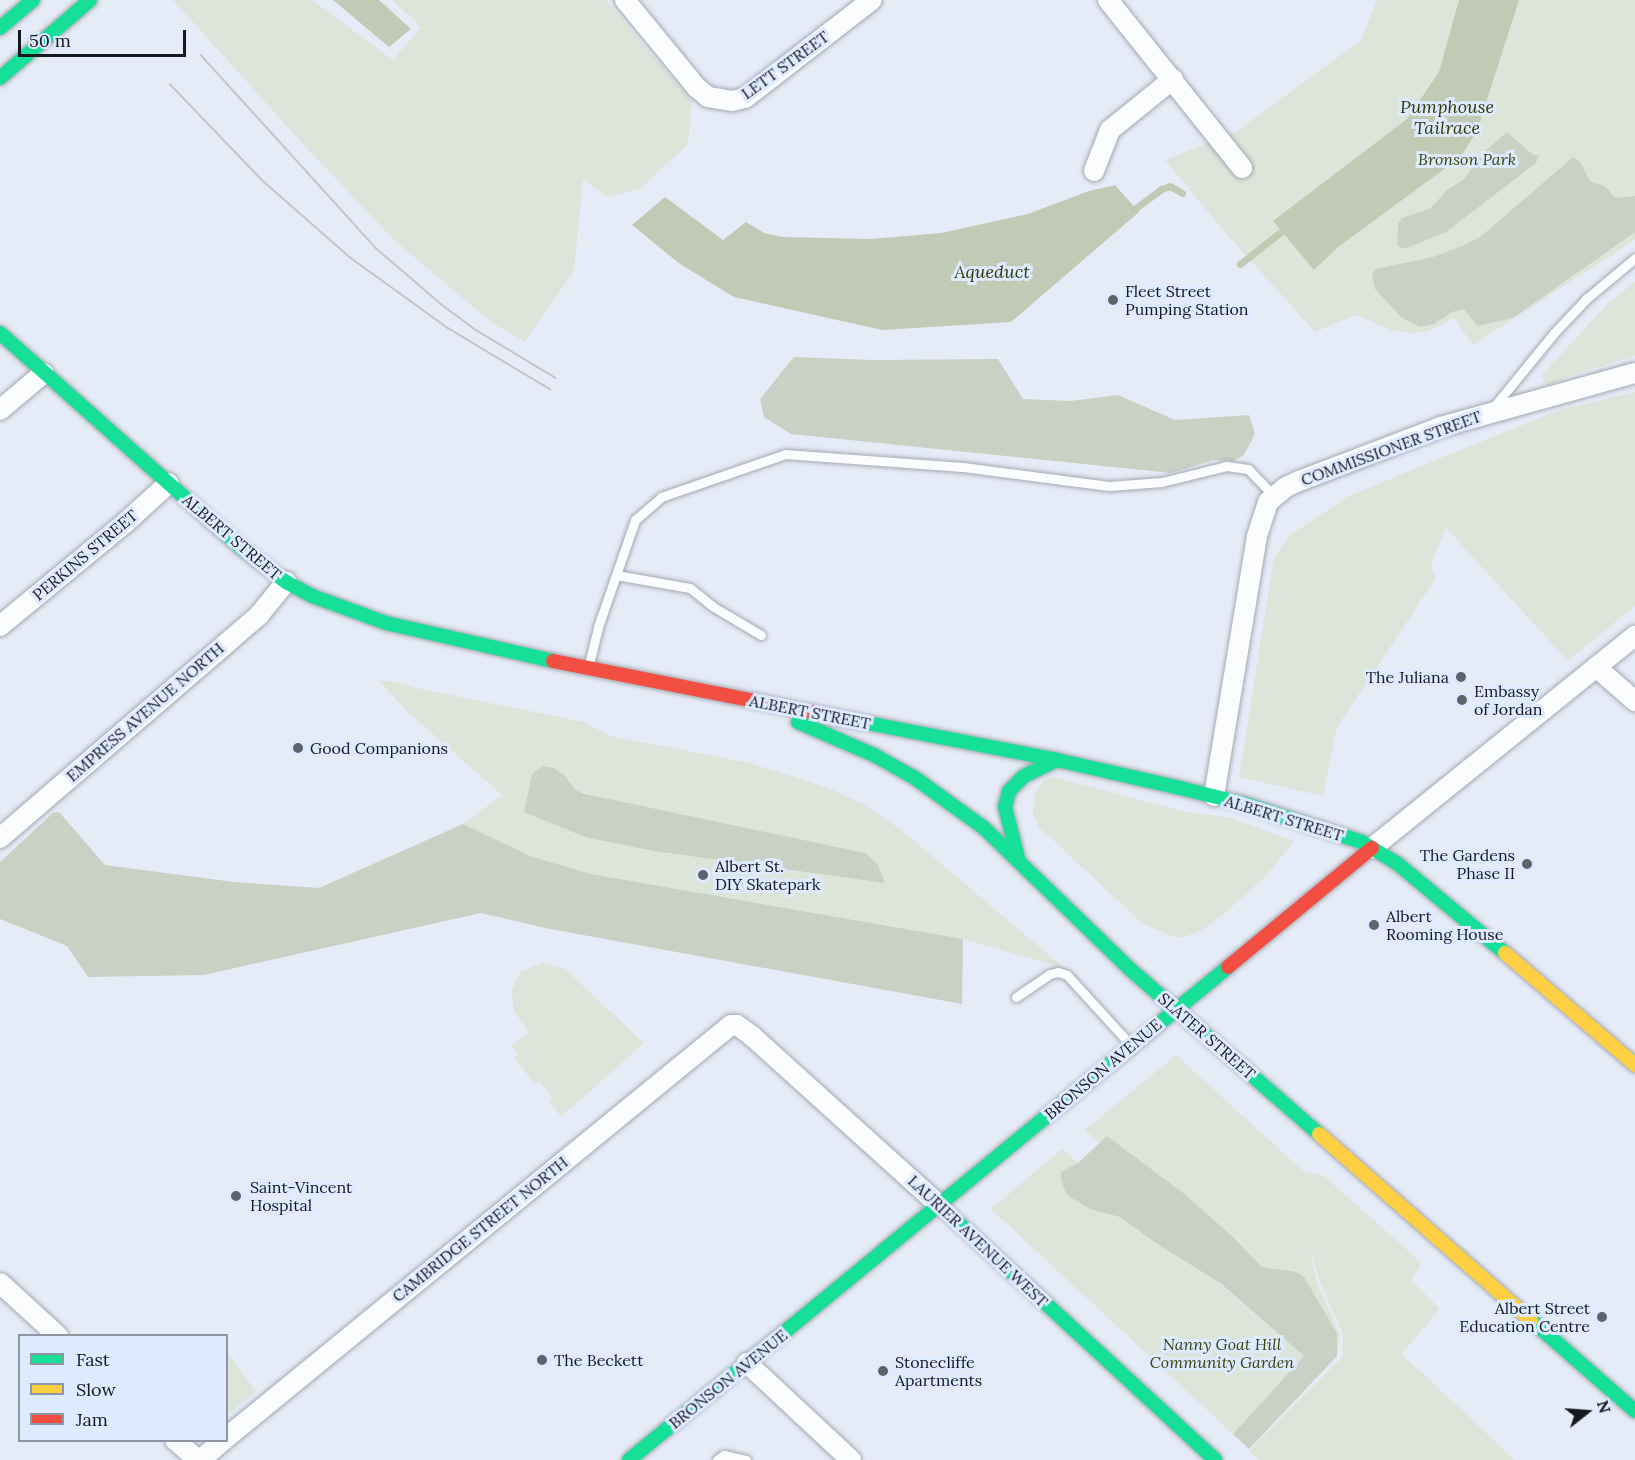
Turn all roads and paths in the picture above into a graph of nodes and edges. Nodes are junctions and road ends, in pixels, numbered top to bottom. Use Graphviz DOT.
graph roads {
  1 [pos="33,0"];
  2 [pos="90,0"];
  3 [pos="626,0"];
  4 [pos="872,0"];
  5 [pos="1108,0"];
  6 [pos="3,25"];
  7 [pos="0,78"];
  8 [pos="1173,79"];
  9 [pos="1242,168"];
  10 [pos="1094,171"];
  11 [pos="1635,258"];
  12 [pos="0,333"];
  13 [pos="44,373"];
  14 [pos="1635,373"];
  15 [pos="0,410"];
  16 [pos="1491,411"];
  17 [pos="169,483"];
  18 [pos="1274,496"];
  19 [pos="616,575"];
  20 [pos="286,582"];
  21 [pos="0,626"];
  22 [pos="761,635"];
  23 [pos="1635,636"];
  24 [pos="588,668"];
  25 [pos="1596,668"];
  26 [pos="1635,700"];
  27 [pos="753,702"];
  28 [pos="1057,760"];
  29 [pos="1214,796"];
  30 [pos="0,838"];
  31 [pos="1372,848"];
  32 [pos="1018,858"];
  33 [pos="1016,997"];
  34 [pos="1176,1008"];
  35 [pos="737,1025"];
  36 [pos="1131,1046"];
  37 [pos="1635,1065"];
  38 [pos="939,1205"];
  39 [pos="0,1283"];
  40 [pos="57,1334"];
  41 [pos="747,1364"];
  42 [pos="1635,1412"];
  43 [pos="228,1437"];
  44 [pos="178,1442"];
  45 [pos="221,1442"];
  46 [pos="199,1460"];
  47 [pos="629,1460"];
  48 [pos="717,1460"];
  49 [pos="746,1460"];
  50 [pos="851,1460"];
  51 [pos="1215,1460"];
  1 -- 6 [label="main road"];
  2 -- 7 [label="main road"];
  3 -- 4 [label="street, LETT STREET"];
  5 -- 8 [label="street"];
  8 -- 9 [label="street"];
  8 -- 10 [label="street"];
  11 -- 16 [label="lane"];
  12 -- 13 [label="main road, ALBERT STREET"];
  13 -- 15 [label="street"];
  13 -- 17 [label="main road, ALBERT STREET"];
  14 -- 16 [label="street, COMMISSIONER STREET"];
  16 -- 18 [label="street, COMMISSIONER STREET"];
  17 -- 20 [label="main road, ALBERT STREET"];
  17 -- 21 [label="street, PERKINS STREET"];
  18 -- 19 [label="lane"];
  18 -- 29 [label="street"];
  19 -- 22 [label="lane"];
  19 -- 24 [label="lane"];
  20 -- 24 [label="main road, ALBERT STREET"];
  20 -- 30 [label="street, EMPRESS AVENUE NORTH"];
  23 -- 25 [label="street, BRONSON AVENUE"];
  24 -- 27 [label="main road, ALBERT STREET"];
  25 -- 26 [label="street"];
  25 -- 31 [label="street, BRONSON AVENUE"];
  27 -- 28 [label="main road, ALBERT STREET"];
  27 -- 32 [label="main road, SLATER STREET"];
  28 -- 29 [label="main road, ALBERT STREET"];
  28 -- 32 [label="main road"];
  29 -- 31 [label="main road, ALBERT STREET"];
  31 -- 34 [label="main road, BRONSON AVENUE"];
  31 -- 37 [label="main road, ALBERT STREET"];
  32 -- 34 [label="main road, SLATER STREET"];
  33 -- 36 [label="lane"];
  34 -- 36 [label="main road, BRONSON AVENUE"];
  34 -- 42 [label="main road, SLATER STREET"];
  35 -- 38 [label="street, LAURIER AVENUE WEST"];
  35 -- 43 [label="street, CAMBRIDGE STREET NORTH"];
  36 -- 38 [label="main road, BRONSON AVENUE"];
  38 -- 41 [label="main road, BRONSON AVENUE"];
  38 -- 51 [label="main road, LAURIER AVENUE WEST"];
  39 -- 40 [label="street"];
  41 -- 47 [label="main road, BRONSON AVENUE"];
  41 -- 50 [label="street"];
  44 -- 46 [label="street"];
  45 -- 46 [label="street, CAMBRIDGE STREET NORTH"];
  48 -- 49 [label="lane"];
}
